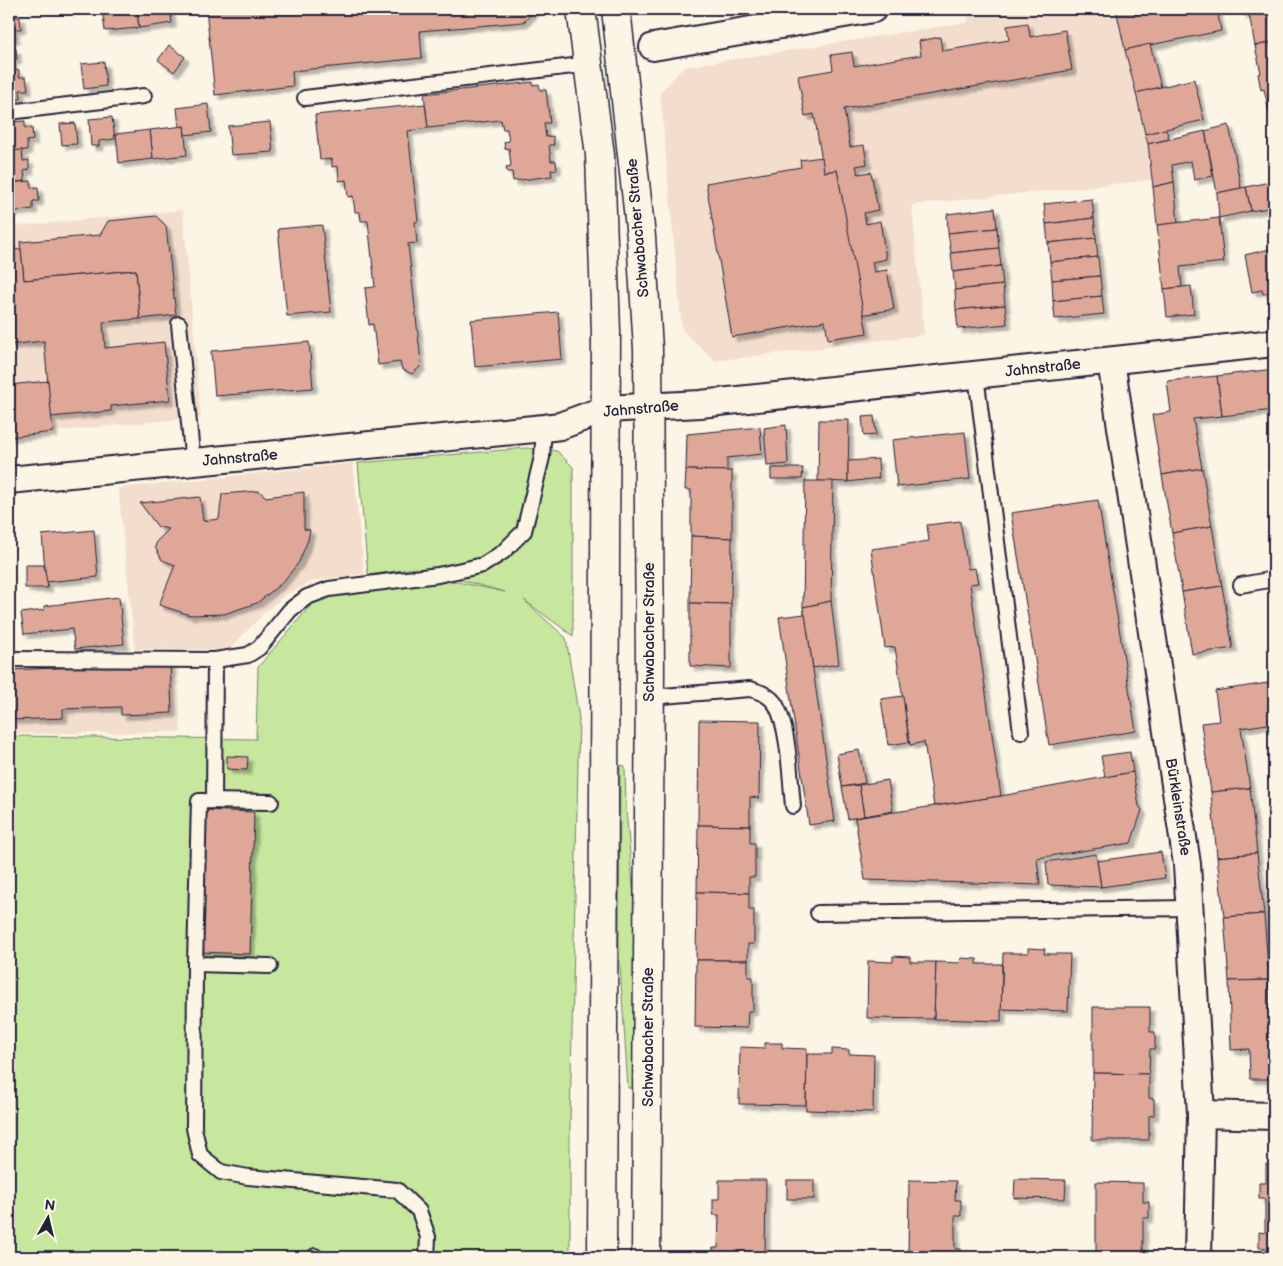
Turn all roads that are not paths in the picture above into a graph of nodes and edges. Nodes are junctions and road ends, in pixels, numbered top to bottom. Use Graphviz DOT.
graph roads {
  1 [pos="581,9"];
  2 [pos="616,9"];
  3 [pos="873,9"];
  4 [pos="652,48"];
  5 [pos="590,64"];
  6 [pos="144,96"];
  7 [pos="305,98"];
  8 [pos="9,112"];
  9 [pos="179,324"];
  10 [pos="1274,343"];
  11 [pos="1111,361"];
  12 [pos="976,375"];
  13 [pos="648,407"];
  14 [pos="606,410"];
  15 [pos="544,428"];
  16 [pos="193,463"];
  17 [pos="9,480"];
  18 [pos="1274,579"];
  19 [pos="1241,585"];
  20 [pos="9,658"];
  21 [pos="215,660"];
  22 [pos="650,697"];
  23 [pos="1021,732"];
  24 [pos="214,801"];
  25 [pos="271,802"];
  26 [pos="793,806"];
  27 [pos="1190,908"];
  28 [pos="818,913"];
  29 [pos="195,964"];
  30 [pos="270,966"];
  31 [pos="1201,1114"];
  32 [pos="1274,1116"];
  33 [pos="427,1257"];
  34 [pos="602,1257"];
  35 [pos="646,1257"];
  36 [pos="1198,1257"];
  1 -- 5 [label="main road, Schwabacher Straße"];
  2 -- 13 [label="main road, Schwabacher Straße"];
  3 -- 4 [label="street"];
  5 -- 7 [label="lane"];
  5 -- 14 [label="main road, Schwabacher Straße"];
  6 -- 8 [label="lane"];
  9 -- 16 [label="lane"];
  10 -- 11 [label="street, Jahnstraße"];
  11 -- 12 [label="street, Jahnstraße"];
  11 -- 27 [label="street, Bürkleinstraße"];
  12 -- 13 [label="street, Jahnstraße"];
  12 -- 23 [label="lane"];
  13 -- 14 [label="street, Jahnstraße"];
  13 -- 22 [label="main road, Schwabacher Straße"];
  14 -- 15 [label="street, Jahnstraße"];
  14 -- 34 [label="main road, Schwabacher Straße"];
  15 -- 16 [label="street, Jahnstraße"];
  15 -- 21 [label="lane"];
  16 -- 17 [label="street, Jahnstraße"];
  18 -- 19 [label="lane"];
  20 -- 21 [label="lane"];
  21 -- 24 [label="lane"];
  22 -- 26 [label="lane"];
  22 -- 35 [label="main road, Schwabacher Straße"];
  24 -- 25 [label="lane"];
  24 -- 29 [label="lane"];
  27 -- 28 [label="lane"];
  27 -- 31 [label="street, Bürkleinstraße"];
  29 -- 30 [label="lane"];
  29 -- 33 [label="lane"];
  31 -- 32 [label="street"];
  31 -- 36 [label="street, Bürkleinstraße"];
}
